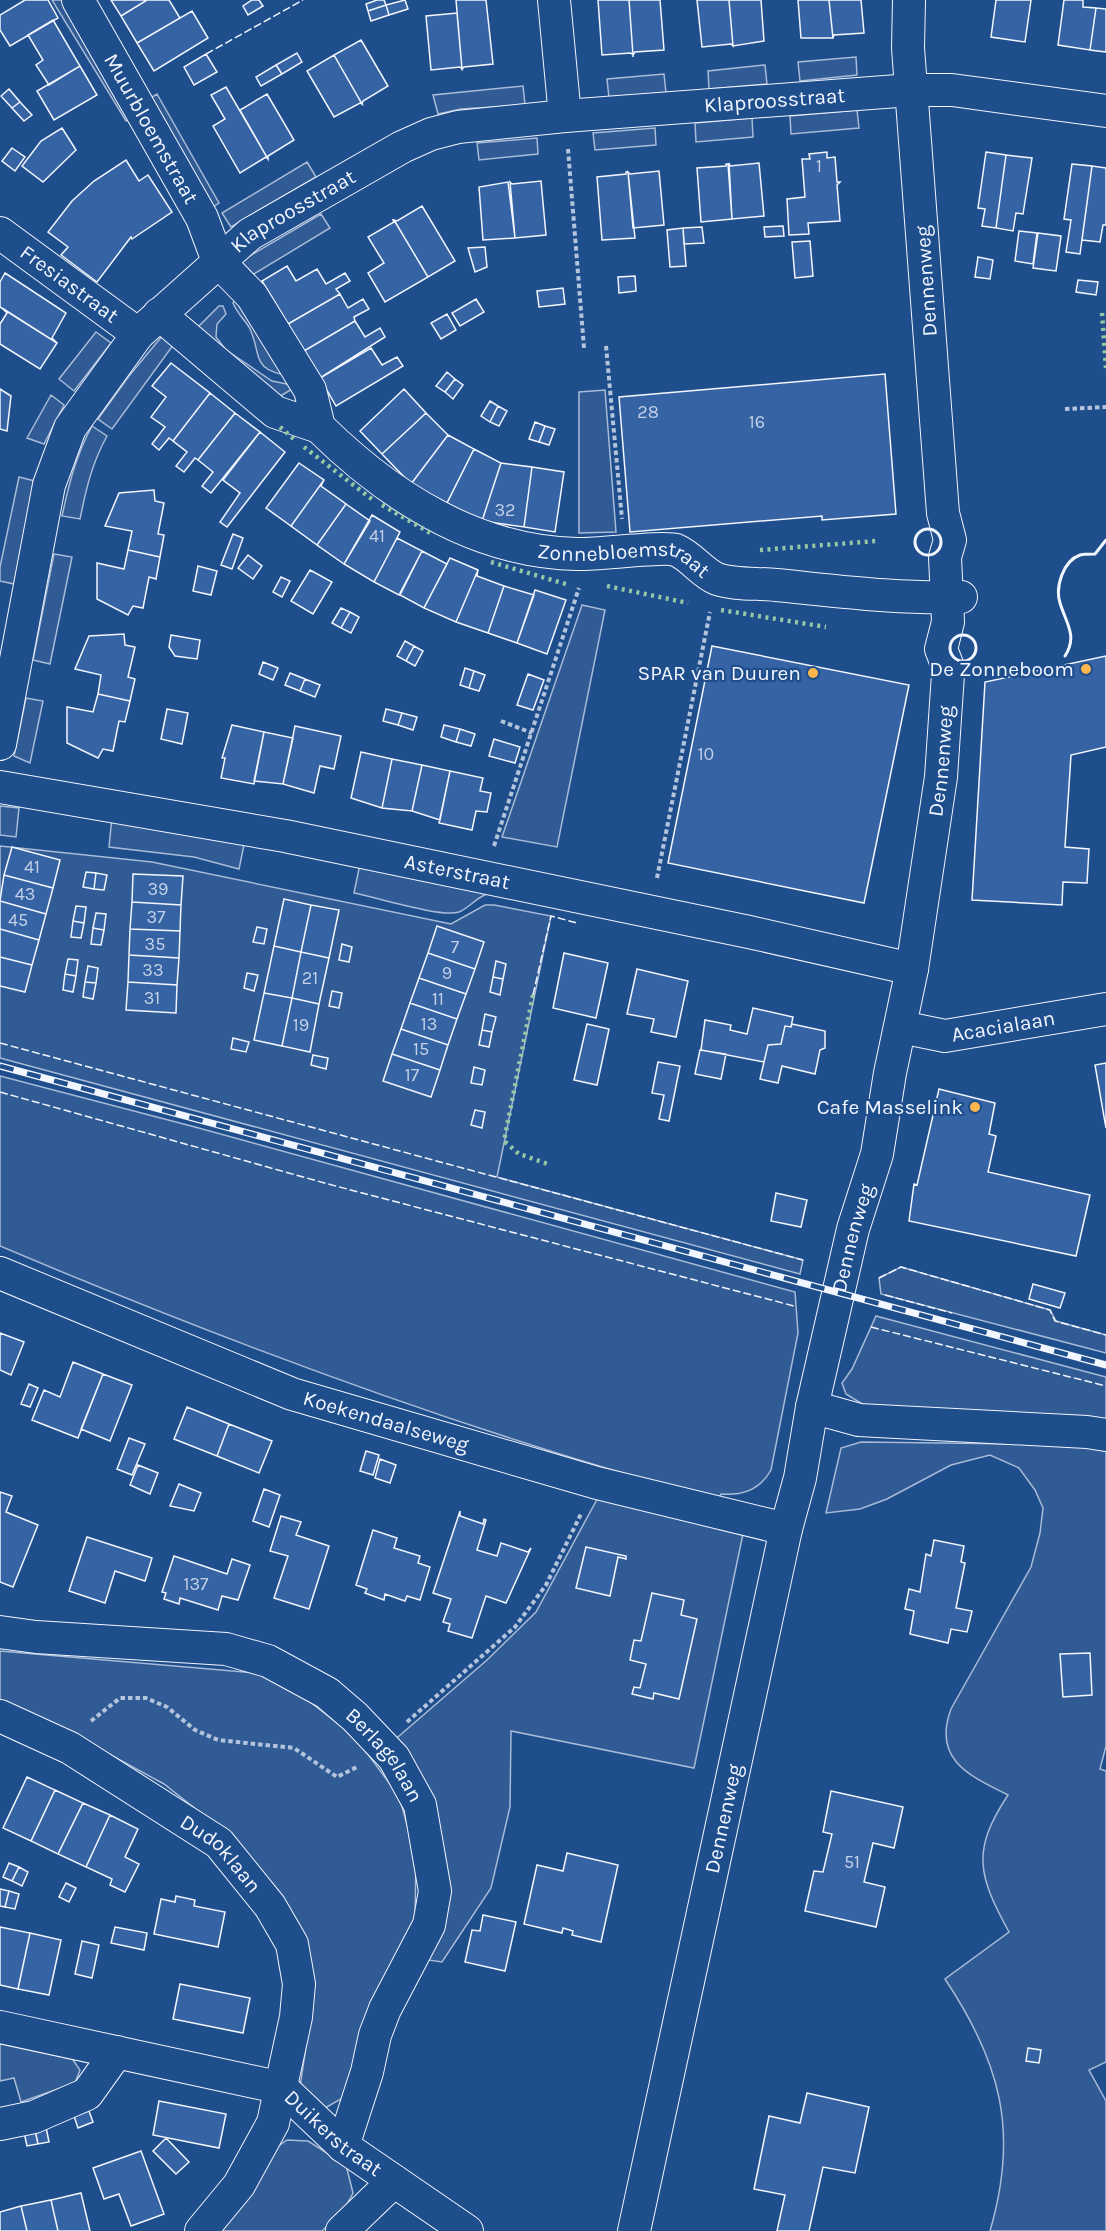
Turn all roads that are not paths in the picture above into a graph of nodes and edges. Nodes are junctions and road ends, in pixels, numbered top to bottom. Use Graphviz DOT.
graph roads {
  1 [pos="78,0"];
  2 [pos="554,0"];
  3 [pos="909,0"];
  4 [pos="911,90"];
  5 [pos="1106,111"];
  6 [pos="566,116"];
  7 [pos="0,233"];
  8 [pos="218,261"];
  9 [pos="148,324"];
  10 [pos="319,427"];
  11 [pos="954,598"];
  12 [pos="0,744"];
  13 [pos="0,786"];
  14 [pos="912,969"];
  15 [pos="1106,1009"];
  16 [pos="900,1027"];
  17 [pos="0,1273"];
  18 [pos="812,1407"];
  19 [pos="1106,1436"];
  20 [pos="786,1529"];
  21 [pos="0,1632"];
  22 [pos="0,1716"];
  23 [pos="0,2027"];
  24 [pos="117,2052"];
  25 [pos="282,2088"];
  26 [pos="0,2124"];
  27 [pos="343,2146"];
  28 [pos="394,2181"];
  29 [pos="201,2231"];
  30 [pos="342,2231"];
  31 [pos="467,2231"];
  32 [pos="634,2231"];
  1 -- 8 [label="street, Muurbloemstraat"];
  2 -- 6 [label="street"];
  3 -- 4 [label="street, Dennenweg"];
  4 -- 5 [label="street, Klaproosstraat"];
  4 -- 6 [label="street, Klaproosstraat"];
  4 -- 11 [label="street, Dennenweg"];
  6 -- 8 [label="street, Klaproosstraat"];
  7 -- 9 [label="street, Fresiastraat"];
  8 -- 9 [label="street, Klaproosstraat"];
  8 -- 10 [label="street"];
  9 -- 10 [label="street, Zonnebloemstraat"];
  9 -- 12 [label="street, Klaproosstraat"];
  10 -- 11 [label="street, Zonnebloemstraat"];
  11 -- 14 [label="street, Dennenweg"];
  13 -- 14 [label="street, Asterstraat"];
  14 -- 16 [label="street, Dennenweg"];
  15 -- 16 [label="street, Acacialaan"];
  16 -- 18 [label="street, Dennenweg"];
  17 -- 20 [label="street, Koekendaalseweg"];
  18 -- 19 [label="street"];
  18 -- 20 [label="street, Dennenweg"];
  20 -- 32 [label="street, Dennenweg"];
  21 -- 27 [label="street, Berlagelaan"];
  22 -- 25 [label="street, Dudoklaan"];
  23 -- 24 [label="street, Duikerstraat"];
  24 -- 25 [label="street, Duikerstraat"];
  24 -- 26 [label="street"];
  25 -- 27 [label="street, Duikerstraat"];
  25 -- 29 [label="street, Dudoklaan"];
  27 -- 28 [label="street, Duikerstraat"];
  28 -- 30 [label="street"];
  28 -- 31 [label="street, Duikerstraat"];
}
